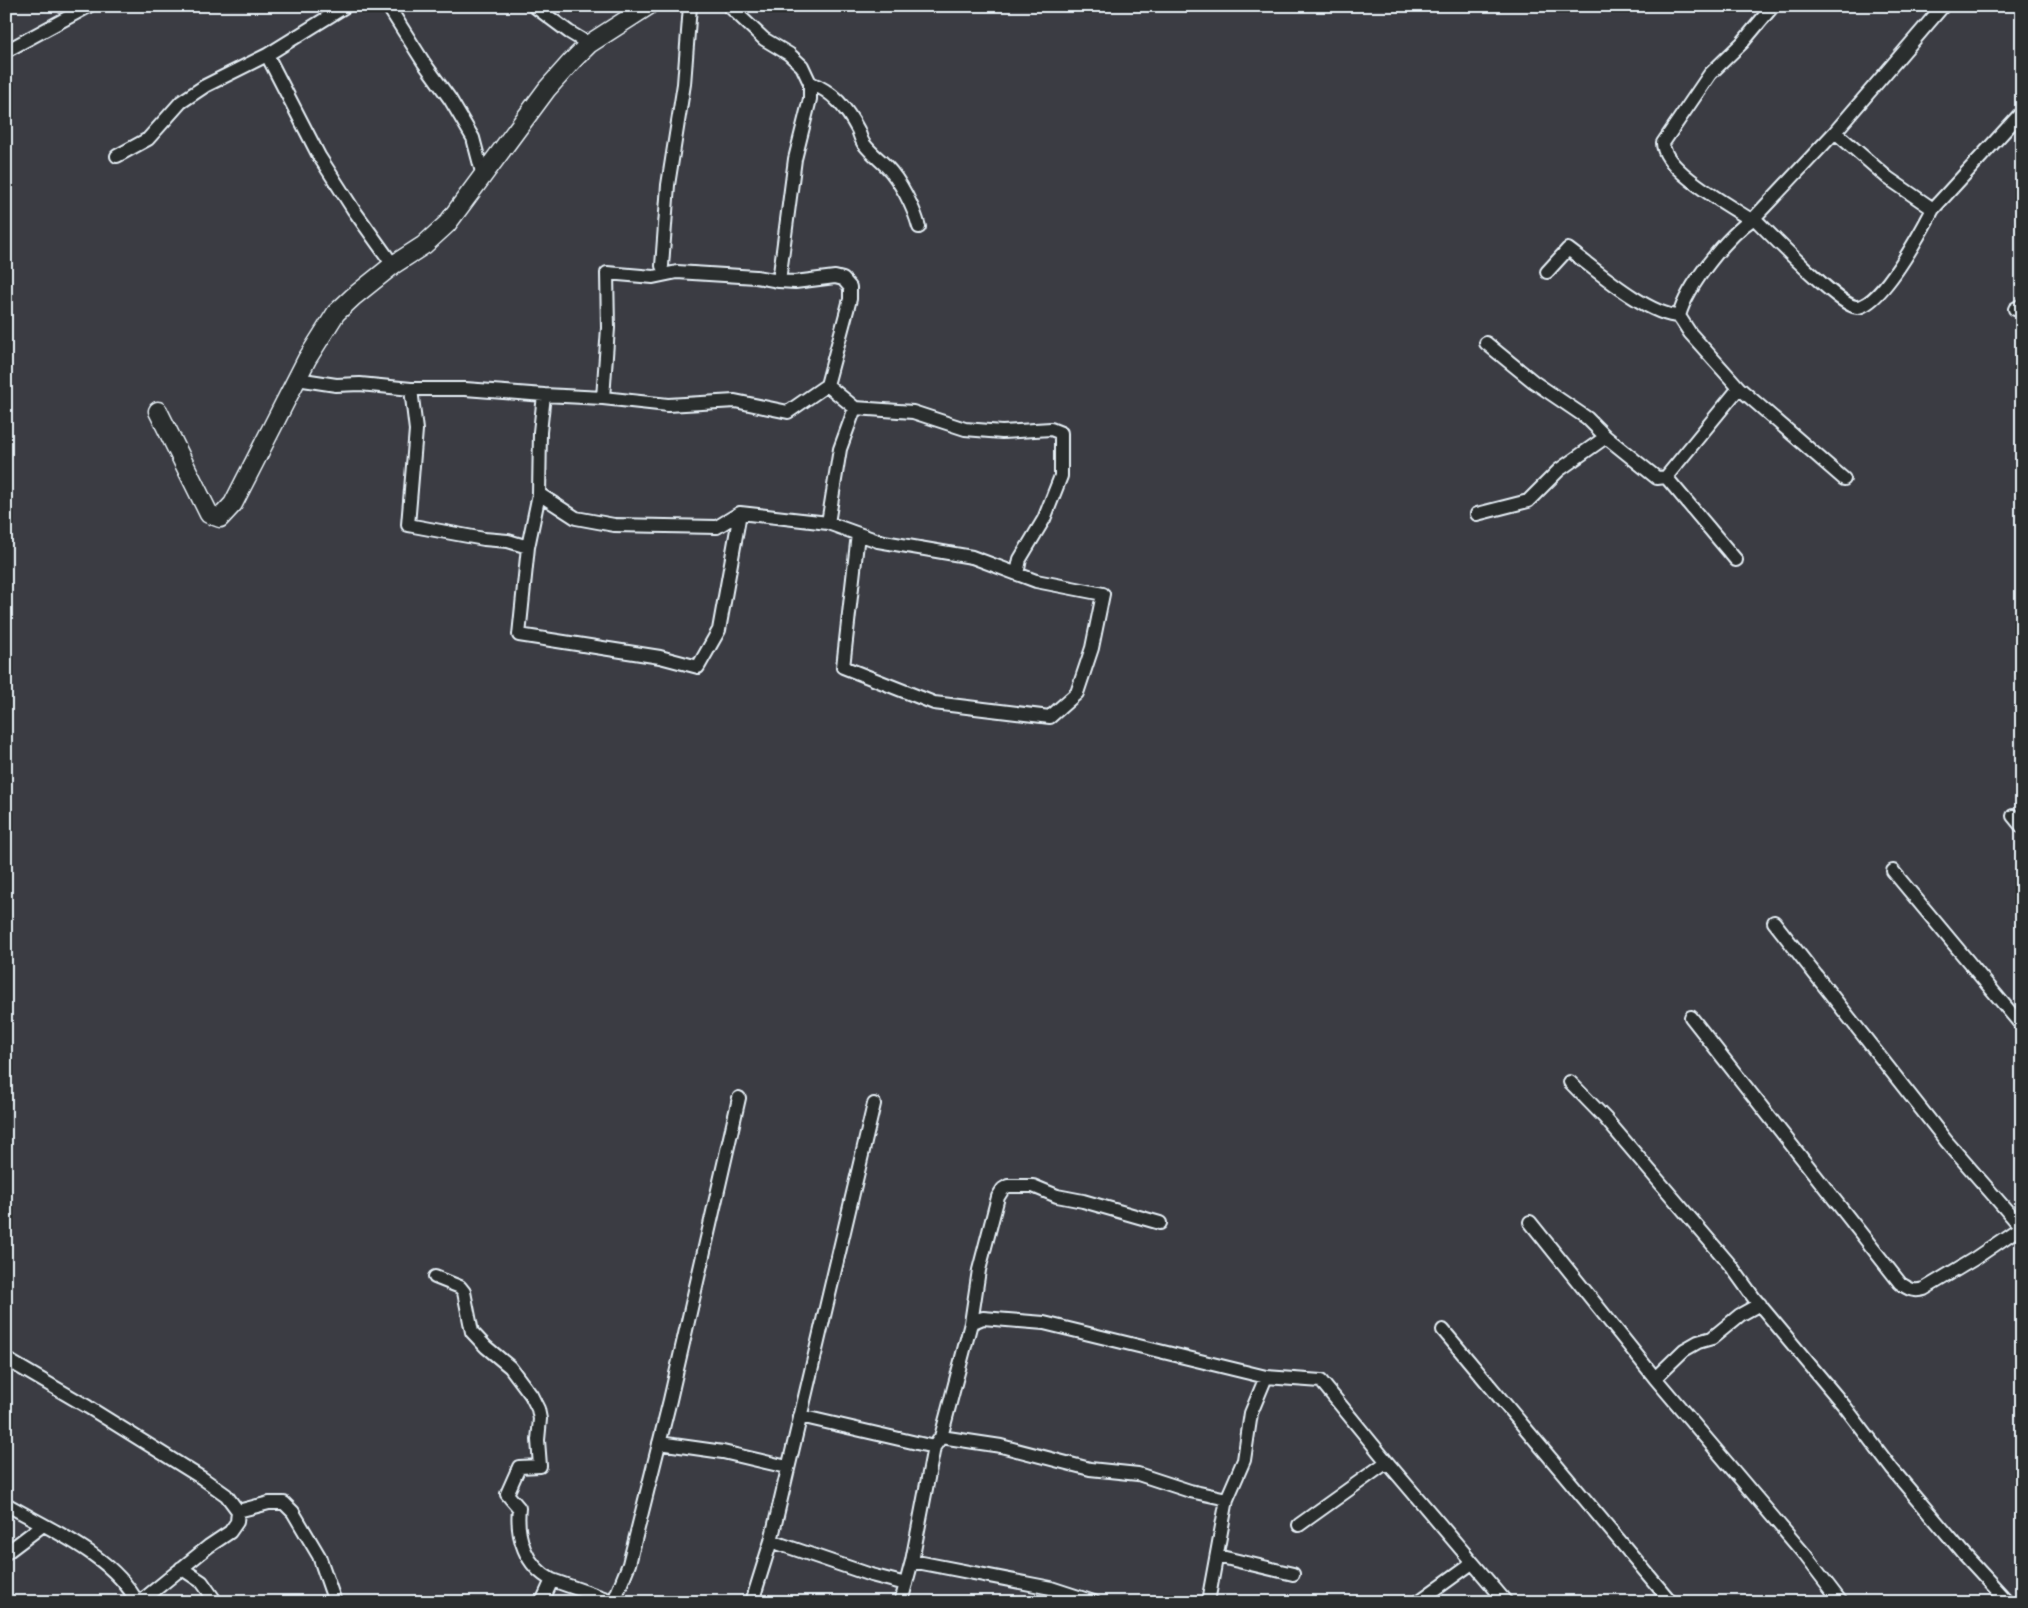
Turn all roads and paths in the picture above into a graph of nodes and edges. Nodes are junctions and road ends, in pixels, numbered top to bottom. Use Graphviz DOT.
graph roads {
  1 [pos="89,6"];
  2 [pos="346,6"];
  3 [pos="388,6"];
  4 [pos="534,6"];
  5 [pos="648,6"];
  6 [pos="690,6"];
  7 [pos="729,6"];
  8 [pos="1773,6"];
  9 [pos="1943,6"];
  10 [pos="332,10"];
  11 [pos="589,44"];
  12 [pos="6,51"];
  13 [pos="267,55"];
  14 [pos="810,83"];
  15 [pos="2022,112"];
  16 [pos="1834,132"];
  17 [pos="117,156"];
  18 [pos="483,176"];
  19 [pos="1933,209"];
  20 [pos="1753,219"];
  21 [pos="919,227"];
  22 [pos="393,266"];
  23 [pos="662,266"];
  24 [pos="1547,272"];
  25 [pos="779,281"];
  26 [pos="1678,316"];
  27 [pos="1486,343"];
  28 [pos="297,379"];
  29 [pos="827,385"];
  30 [pos="1739,388"];
  31 [pos="412,389"];
  32 [pos="544,395"];
  33 [pos="603,398"];
  34 [pos="854,408"];
  35 [pos="158,410"];
  36 [pos="1606,437"];
  37 [pos="1666,477"];
  38 [pos="1844,480"];
  39 [pos="539,494"];
  40 [pos="740,513"];
  41 [pos="1477,514"];
  42 [pos="828,523"];
  43 [pos="858,534"];
  44 [pos="528,547"];
  45 [pos="1736,560"];
  46 [pos="1017,574"];
  47 [pos="2013,816"];
  48 [pos="2022,827"];
  49 [pos="1893,871"];
  50 [pos="1774,922"];
  51 [pos="1691,1017"];
  52 [pos="2022,1026"];
  53 [pos="1570,1082"];
  54 [pos="739,1098"];
  55 [pos="874,1104"];
  56 [pos="1530,1222"];
  57 [pos="1160,1223"];
  58 [pos="2021,1226"];
  59 [pos="435,1277"];
  60 [pos="1760,1304"];
  61 [pos="970,1323"];
  62 [pos="1443,1330"];
  63 [pos="6,1359"];
  64 [pos="1266,1377"];
  65 [pos="1655,1378"];
  66 [pos="800,1416"];
  67 [pos="659,1442"];
  68 [pos="938,1442"];
  69 [pos="1386,1462"];
  70 [pos="787,1467"];
  71 [pos="1226,1499"];
  72 [pos="6,1504"];
  73 [pos="238,1511"];
  74 [pos="43,1525"];
  75 [pos="1299,1525"];
  76 [pos="770,1541"];
  77 [pos="6,1553"];
  78 [pos="1217,1556"];
  79 [pos="912,1561"];
  80 [pos="1472,1563"];
  81 [pos="182,1568"];
  82 [pos="1293,1574"];
  83 [pos="552,1580"];
  84 [pos="906,1584"];
  85 [pos="139,1602"];
  86 [pos="216,1602"];
  87 [pos="335,1602"];
  88 [pos="542,1602"];
  89 [pos="614,1602"];
  90 [pos="752,1602"];
  91 [pos="901,1602"];
  92 [pos="1094,1602"];
  93 [pos="1208,1602"];
  94 [pos="1418,1602"];
  95 [pos="1506,1602"];
  96 [pos="1672,1602"];
  97 [pos="1841,1602"];
  98 [pos="2008,1602"];
  1 -- 12 [label="street"];
  2 -- 10 [label="street"];
  3 -- 18 [label="street"];
  4 -- 11 [label="street"];
  5 -- 11 [label="street"];
  6 -- 23 [label="street"];
  7 -- 14 [label="street"];
  8 -- 20 [label="street"];
  9 -- 16 [label="street"];
  10 -- 13 [label="street"];
  11 -- 18 [label="street"];
  13 -- 17 [label="street"];
  13 -- 22 [label="street"];
  14 -- 21 [label="street"];
  14 -- 25 [label="street"];
  15 -- 19 [label="street"];
  16 -- 19 [label="street"];
  16 -- 20 [label="street"];
  18 -- 22 [label="street"];
  19 -- 20 [label="street"];
  20 -- 26 [label="street"];
  22 -- 28 [label="street"];
  24 -- 26 [label="street"];
  25 -- 29 [label="street"];
  25 -- 33 [label="street"];
  26 -- 30 [label="street"];
  27 -- 36 [label="street"];
  28 -- 31 [label="street"];
  28 -- 35 [label="street"];
  29 -- 33 [label="street"];
  29 -- 34 [label="street"];
  30 -- 37 [label="street"];
  30 -- 38 [label="street"];
  31 -- 32 [label="street"];
  31 -- 44 [label="street"];
  32 -- 33 [label="street"];
  32 -- 39 [label="street"];
  34 -- 42 [label="street"];
  34 -- 46 [label="street"];
  36 -- 37 [label="street"];
  36 -- 41 [label="street"];
  37 -- 45 [label="street"];
  39 -- 40 [label="street"];
  39 -- 44 [label="street"];
  40 -- 42 [label="street"];
  40 -- 44 [label="street"];
  42 -- 43 [label="street"];
  43 -- 46 [label="street"];
  43 -- 46 [label="street"];
  47 -- 48 [label="street"];
  49 -- 52 [label="street"];
  50 -- 58 [label="street"];
  51 -- 58 [label="street"];
  53 -- 60 [label="street"];
  54 -- 67 [label="street"];
  55 -- 66 [label="street"];
  56 -- 65 [label="street"];
  57 -- 61 [label="street"];
  59 -- 83 [label="street"];
  60 -- 65 [label="street"];
  60 -- 98 [label="street"];
  61 -- 64 [label="street"];
  61 -- 68 [label="street"];
  62 -- 96 [label="street"];
  63 -- 73 [label="street"];
  64 -- 69 [label="street"];
  64 -- 71 [label="street"];
  65 -- 97 [label="street"];
  66 -- 68 [label="street"];
  66 -- 70 [label="street"];
  67 -- 70 [label="street"];
  67 -- 89 [label="street"];
  68 -- 71 [label="street"];
  68 -- 79 [label="street"];
  69 -- 75 [label="street"];
  69 -- 80 [label="street"];
  70 -- 76 [label="street"];
  71 -- 78 [label="street"];
  72 -- 74 [label="street"];
  73 -- 81 [label="street"];
  73 -- 87 [label="street"];
  74 -- 77 [label="street"];
  74 -- 85 [label="street"];
  76 -- 84 [label="street"];
  76 -- 90 [label="street"];
  78 -- 82 [label="street"];
  78 -- 93 [label="street"];
  79 -- 84 [label="street"];
  79 -- 92 [label="street"];
  80 -- 94 [label="street"];
  80 -- 95 [label="street"];
  81 -- 85 [label="street"];
  81 -- 86 [label="street"];
  83 -- 88 [label="street"];
  83 -- 89 [label="street"];
  84 -- 91 [label="street"];
}
